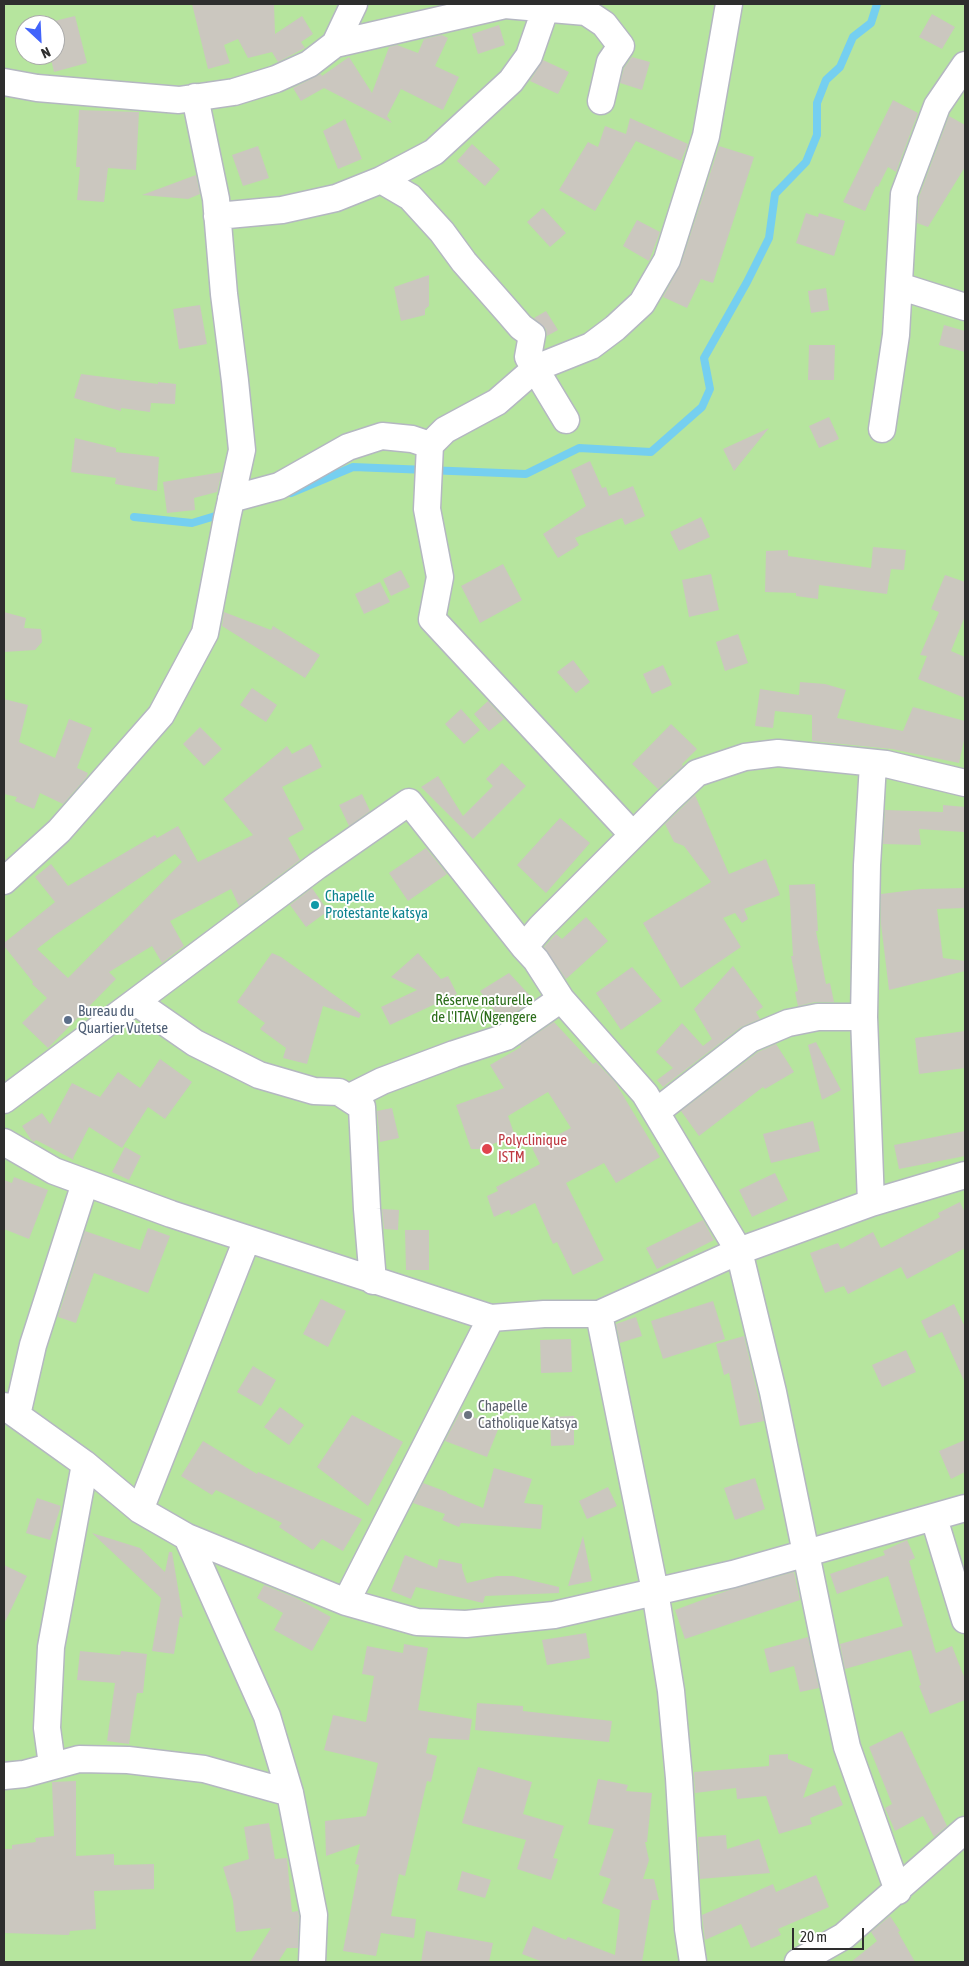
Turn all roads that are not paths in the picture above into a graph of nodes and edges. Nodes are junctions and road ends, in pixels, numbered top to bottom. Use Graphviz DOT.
graph roads {
  1 [pos="354,4"];
  2 [pos="729,4"];
  3 [pos="547,6"];
  4 [pos="335,44"];
  5 [pos="965,65"];
  6 [pos="4,82"];
  7 [pos="195,97"];
  8 [pos="600,101"];
  9 [pos="381,180"];
  10 [pos="217,216"];
  11 [pos="899,286"];
  12 [pos="965,308"];
  13 [pos="536,368"];
  14 [pos="566,420"];
  15 [pos="882,429"];
  16 [pos="430,445"];
  17 [pos="231,499"];
  18 [pos="873,764"];
  19 [pos="965,783"];
  20 [pos="634,835"];
  21 [pos="4,881"];
  22 [pos="524,947"];
  23 [pos="561,999"];
  24 [pos="136,1002"];
  25 [pos="864,1017"];
  26 [pos="348,1098"];
  27 [pos="4,1100"];
  28 [pos="656,1112"];
  29 [pos="4,1142"];
  30 [pos="85,1183"];
  31 [pos="962,1183"];
  32 [pos="872,1203"];
  33 [pos="247,1239"];
  34 [pos="739,1252"];
  35 [pos="373,1281"];
  36 [pos="599,1314"];
  37 [pos="490,1318"];
  38 [pos="10,1411"];
  39 [pos="85,1464"];
  40 [pos="965,1508"];
  41 [pos="140,1510"];
  42 [pos="934,1518"];
  43 [pos="187,1537"];
  44 [pos="806,1554"];
  45 [pos="655,1591"];
  46 [pos="346,1602"];
  47 [pos="965,1620"];
  48 [pos="52,1765"];
  49 [pos="4,1776"];
  50 [pos="290,1793"];
  51 [pos="965,1830"];
  52 [pos="898,1891"];
  53 [pos="312,1962"];
  54 [pos="693,1962"];
  55 [pos="798,1962"];
  1 -- 4 [label="street"];
  2 -- 13 [label="street"];
  3 -- 4 [label="street"];
  3 -- 8 [label="street"];
  3 -- 9 [label="street"];
  4 -- 7 [label="street"];
  5 -- 11 [label="street"];
  6 -- 7 [label="street"];
  7 -- 10 [label="street"];
  9 -- 10 [label="street"];
  9 -- 13 [label="street"];
  10 -- 17 [label="street"];
  11 -- 12 [label="street"];
  11 -- 15 [label="street"];
  13 -- 14 [label="street"];
  13 -- 16 [label="street"];
  16 -- 17 [label="street"];
  16 -- 20 [label="street"];
  17 -- 21 [label="street"];
  18 -- 19 [label="street"];
  18 -- 20 [label="street"];
  18 -- 25 [label="street"];
  20 -- 22 [label="street"];
  22 -- 23 [label="street"];
  22 -- 24 [label="street"];
  23 -- 26 [label="street"];
  23 -- 28 [label="street"];
  24 -- 26 [label="street"];
  24 -- 27 [label="street"];
  25 -- 28 [label="street"];
  25 -- 32 [label="street"];
  26 -- 35 [label="street"];
  28 -- 34 [label="street"];
  29 -- 30 [label="street"];
  30 -- 33 [label="street"];
  30 -- 38 [label="street"];
  31 -- 32 [label="street"];
  32 -- 34 [label="street"];
  33 -- 35 [label="street"];
  33 -- 41 [label="street"];
  34 -- 36 [label="street"];
  34 -- 44 [label="street"];
  35 -- 37 [label="street"];
  36 -- 37 [label="street"];
  36 -- 45 [label="street"];
  37 -- 46 [label="street"];
  38 -- 39 [label="street"];
  39 -- 41 [label="street"];
  39 -- 48 [label="street"];
  40 -- 42 [label="street"];
  41 -- 43 [label="street"];
  42 -- 44 [label="street"];
  42 -- 47 [label="street"];
  43 -- 46 [label="street"];
  43 -- 50 [label="street"];
  44 -- 45 [label="street"];
  44 -- 52 [label="street"];
  45 -- 46 [label="street"];
  45 -- 54 [label="street"];
  48 -- 49 [label="street"];
  48 -- 50 [label="street"];
  50 -- 53 [label="street"];
  51 -- 52 [label="street"];
  52 -- 55 [label="street"];
}
